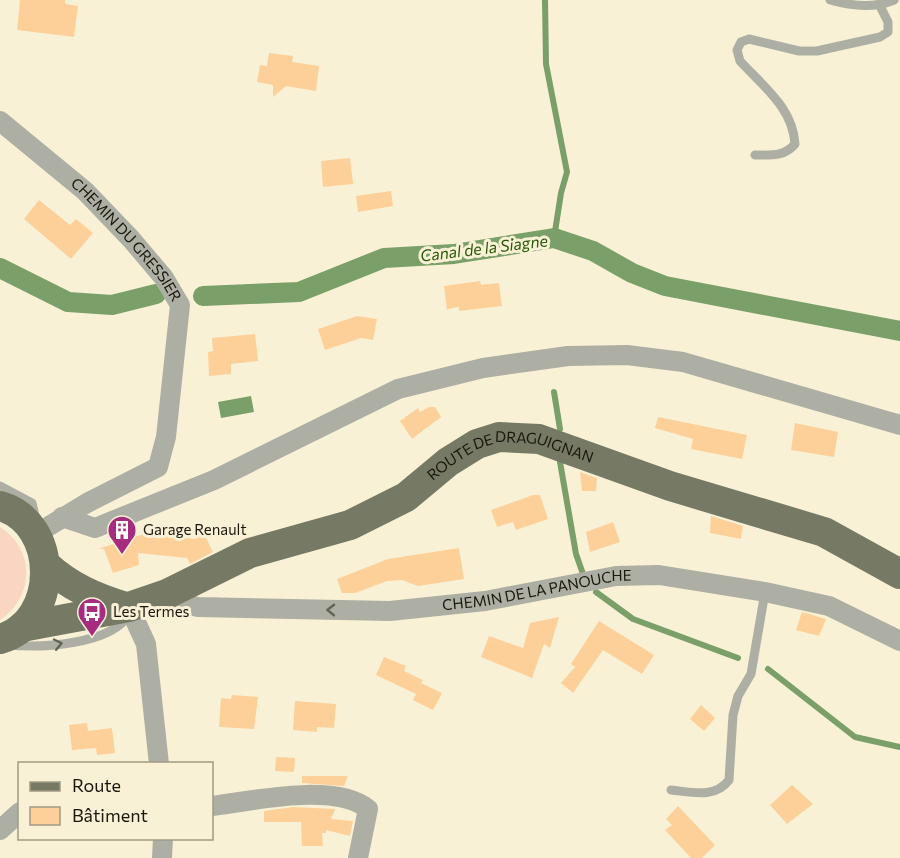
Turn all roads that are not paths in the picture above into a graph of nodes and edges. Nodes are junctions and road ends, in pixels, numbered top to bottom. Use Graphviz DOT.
graph roads {
  1 [pos="830,0"];
  2 [pos="894,0"];
  3 [pos="879,4"];
  4 [pos="0,121"];
  5 [pos="754,155"];
  6 [pos="900,425"];
  7 [pos="0,486"];
  8 [pos="0,506"];
  9 [pos="62,517"];
  10 [pos="36,534"];
  11 [pos="46,566"];
  12 [pos="900,574"];
  13 [pos="765,592"];
  14 [pos="167,594"];
  15 [pos="129,608"];
  16 [pos="7,637"];
  17 [pos="900,641"];
  18 [pos="159,762"];
  19 [pos="671,790"];
  20 [pos="213,806"];
  21 [pos="18,814"];
  22 [pos="0,830"];
  23 [pos="163,840"];
  24 [pos="162,858"];
  25 [pos="358,858"];
  1 -- 3 [label="lane"];
  2 -- 3 [label="lane"];
  3 -- 5 [label="lane"];
  4 -- 9 [label="street, CHEMIN DU GRESSIER"];
  6 -- 9 [label="street"];
  7 -- 10 [label="lane"];
  8 -- 10 [label="main road"];
  9 -- 10 [label="street, CHEMIN DU GRESSIER"];
  10 -- 11 [label="main road"];
  11 -- 15 [label="main road"];
  11 -- 16 [label="main road"];
  12 -- 14 [label="main road, ROUTE DE DRAGUIGNAN"];
  13 -- 14 [label="street, CHEMIN DE LA PANOUCHE, one-way"];
  13 -- 17 [label="street, CHEMIN DE LA PANOUCHE"];
  13 -- 19 [label="lane"];
  14 -- 15 [label="main road, ROUTE DE DRAGUIGNAN"];
  16 -- 15 [label="main road, ROUTE DE DRAGUIGNAN, one-way"];
  15 -- 18 [label="street"];
  20 -- 25 [label="street"];
  21 -- 22 [label="street"];
  23 -- 24 [label="street"];
}
